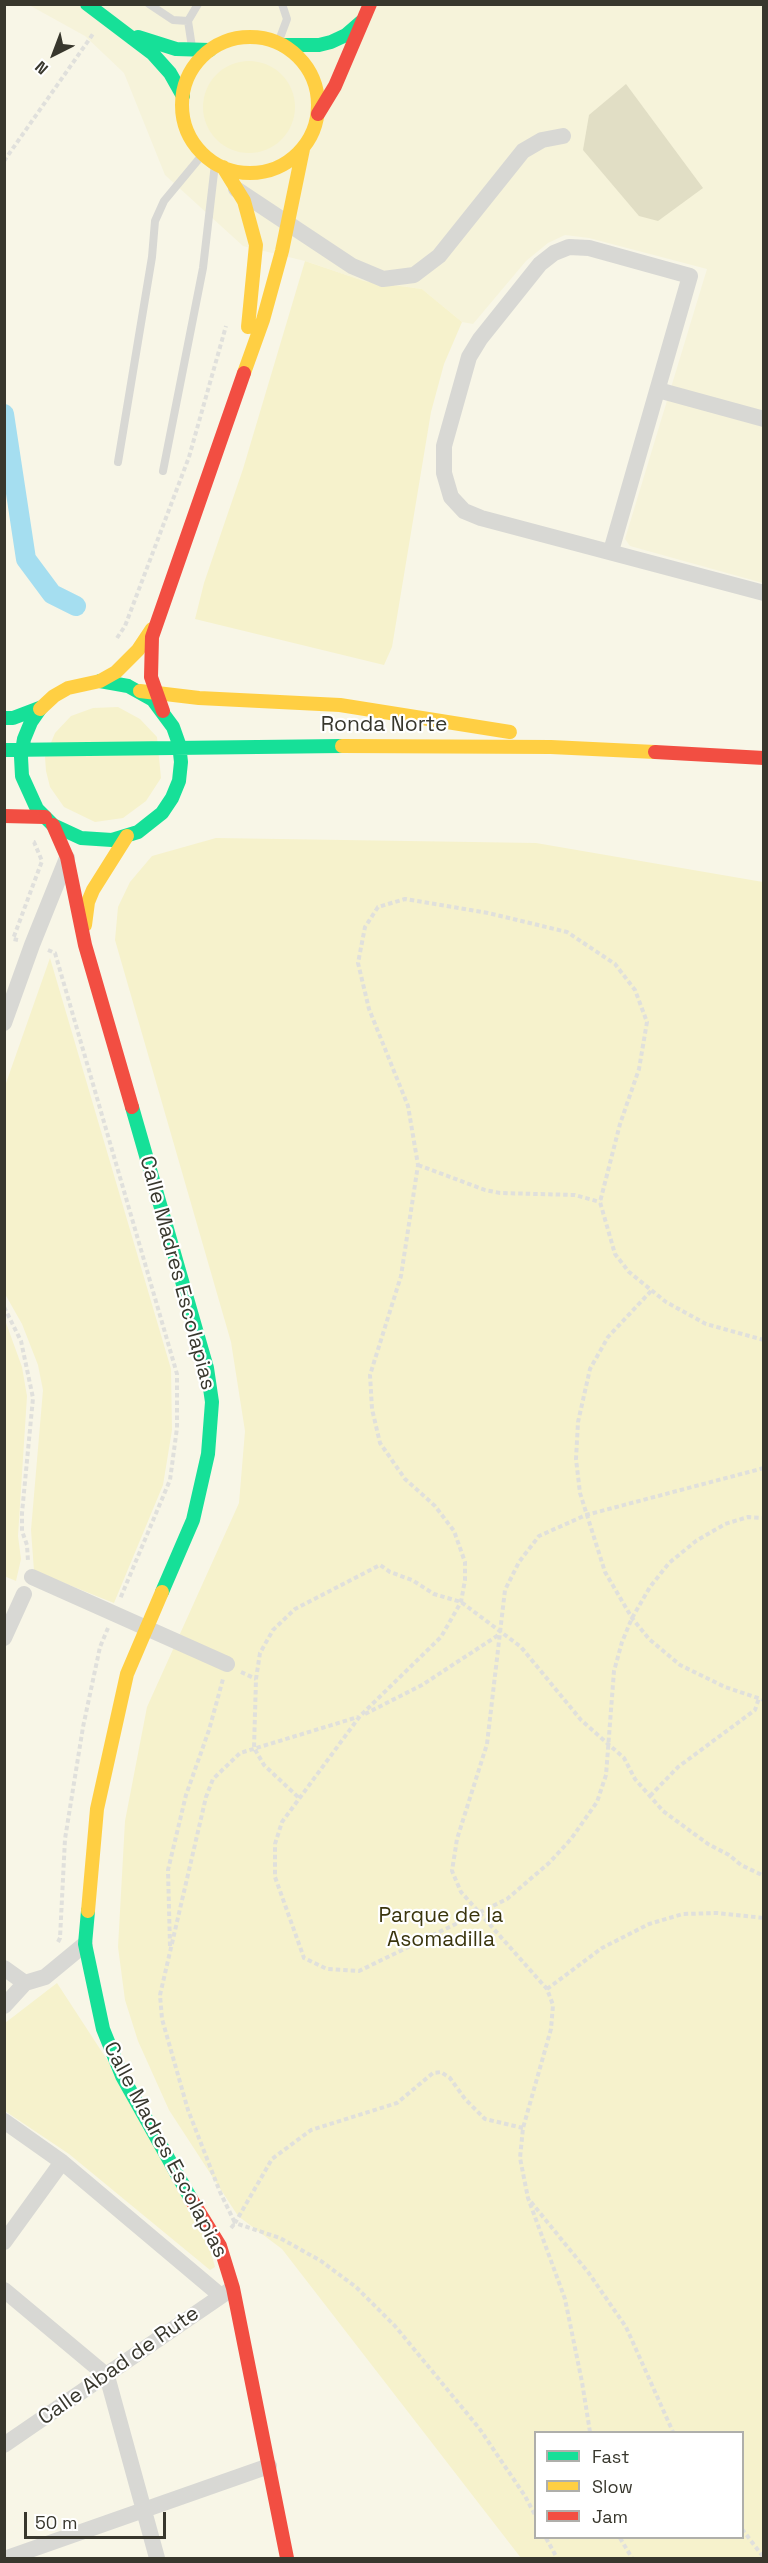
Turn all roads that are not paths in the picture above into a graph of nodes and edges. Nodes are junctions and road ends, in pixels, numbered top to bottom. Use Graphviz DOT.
graph roads {
  1 [pos="87,4"];
  2 [pos="148,4"];
  3 [pos="198,4"];
  4 [pos="282,4"];
  5 [pos="370,4"];
  6 [pos="188,21"];
  7 [pos="361,22"];
  8 [pos="129,34"];
  9 [pos="280,44"];
  10 [pos="210,50"];
  11 [pos="192,51"];
  12 [pos="183,96"];
  13 [pos="318,114"];
  14 [pos="562,136"];
  15 [pos="303,149"];
  16 [pos="203,154"];
  17 [pos="219,165"];
  18 [pos="236,189"];
  19 [pos="287,221"];
  20 [pos="240,383"];
  21 [pos="658,390"];
  22 [pos="764,418"];
  23 [pos="118,462"];
  24 [pos="163,471"];
  25 [pos="610,551"];
  26 [pos="764,593"];
  27 [pos="157,620"];
  28 [pos="99,681"];
  29 [pos="140,692"];
  30 [pos="156,694"];
  31 [pos="42,707"];
  32 [pos="163,711"];
  33 [pos="4,718"];
  34 [pos="551,747"];
  35 [pos="4,750"];
  36 [pos="764,758"];
  37 [pos="4,816"];
  38 [pos="49,821"];
  39 [pos="127,836"];
  40 [pos="67,857"];
  41 [pos="85,945"];
  42 [pos="4,1023"];
  43 [pos="32,1577"];
  44 [pos="24,1594"];
  45 [pos="4,1638"];
  46 [pos="227,1664"];
  47 [pos="85,1944"];
  48 [pos="4,1968"];
  49 [pos="25,1983"];
  50 [pos="4,2006"];
  51 [pos="4,2121"];
  52 [pos="62,2162"];
  53 [pos="4,2242"];
  54 [pos="4,2290"];
  55 [pos="227,2292"];
  56 [pos="107,2376"];
  57 [pos="4,2445"];
  58 [pos="269,2466"];
  59 [pos="143,2512"];
  60 [pos="6,2558"];
  61 [pos="157,2559"];
  62 [pos="287,2559"];
  1 -- 8 [label="main road"];
  2 -- 6 [label="lane"];
  3 -- 6 [label="lane"];
  4 -- 9 [label="lane"];
  5 -- 7 [label="main road"];
  6 -- 11 [label="lane"];
  7 -- 9 [label="main road"];
  7 -- 13 [label="main road"];
  8 -- 11 [label="main road"];
  8 -- 12 [label="main road"];
  9 -- 10 [label="main road"];
  9 -- 13 [label="main road"];
  10 -- 11 [label="main road"];
  10 -- 12 [label="main road"];
  12 -- 16 [label="main road"];
  13 -- 15 [label="main road"];
  14 -- 19 [label="street"];
  15 -- 17 [label="main road"];
  15 -- 19 [label="main road"];
  16 -- 17 [label="main road"];
  16 -- 23 [label="lane"];
  17 -- 18 [label="main road"];
  17 -- 24 [label="lane"];
  18 -- 19 [label="street"];
  18 -- 20 [label="main road"];
  19 -- 20 [label="main road"];
  20 -- 27 [label="main road"];
  21 -- 22 [label="street"];
  21 -- 25 [label="street"];
  21 -- 25 [label="street"];
  25 -- 26 [label="street"];
  27 -- 28 [label="main road"];
  27 -- 30 [label="main road"];
  28 -- 29 [label="main road"];
  28 -- 31 [label="main road"];
  29 -- 30 [label="main road"];
  29 -- 32 [label="main road"];
  30 -- 32 [label="main road"];
  30 -- 34 [label="main road"];
  31 -- 33 [label="main road"];
  31 -- 38 [label="main road"];
  32 -- 39 [label="main road"];
  34 -- 35 [label="main road, Ronda Norte"];
  34 -- 36 [label="main road, Ronda Norte"];
  37 -- 38 [label="main road"];
  38 -- 39 [label="main road"];
  38 -- 40 [label="main road, Calle Madres Escolapias"];
  39 -- 41 [label="main road, Calle Madres Escolapias"];
  40 -- 41 [label="main road, Calle Madres Escolapias"];
  40 -- 42 [label="street"];
  41 -- 47 [label="main road, Calle Madres Escolapias"];
  43 -- 46 [label="street"];
  44 -- 45 [label="street"];
  47 -- 49 [label="street"];
  47 -- 55 [label="main road, Calle Madres Escolapias"];
  48 -- 49 [label="street"];
  49 -- 50 [label="street"];
  51 -- 52 [label="street, Calle Madres Escolapias"];
  52 -- 53 [label="street"];
  52 -- 55 [label="street, Calle Madres Escolapias"];
  54 -- 56 [label="street"];
  55 -- 56 [label="street, Calle Abad de Rute"];
  55 -- 58 [label="main road, Calle Madres Escolapias"];
  56 -- 57 [label="street, Calle Abad de Rute"];
  56 -- 59 [label="street"];
  58 -- 59 [label="street"];
  58 -- 62 [label="main road, Calle Madres Escolapias"];
  59 -- 60 [label="street"];
  59 -- 61 [label="street"];
}
